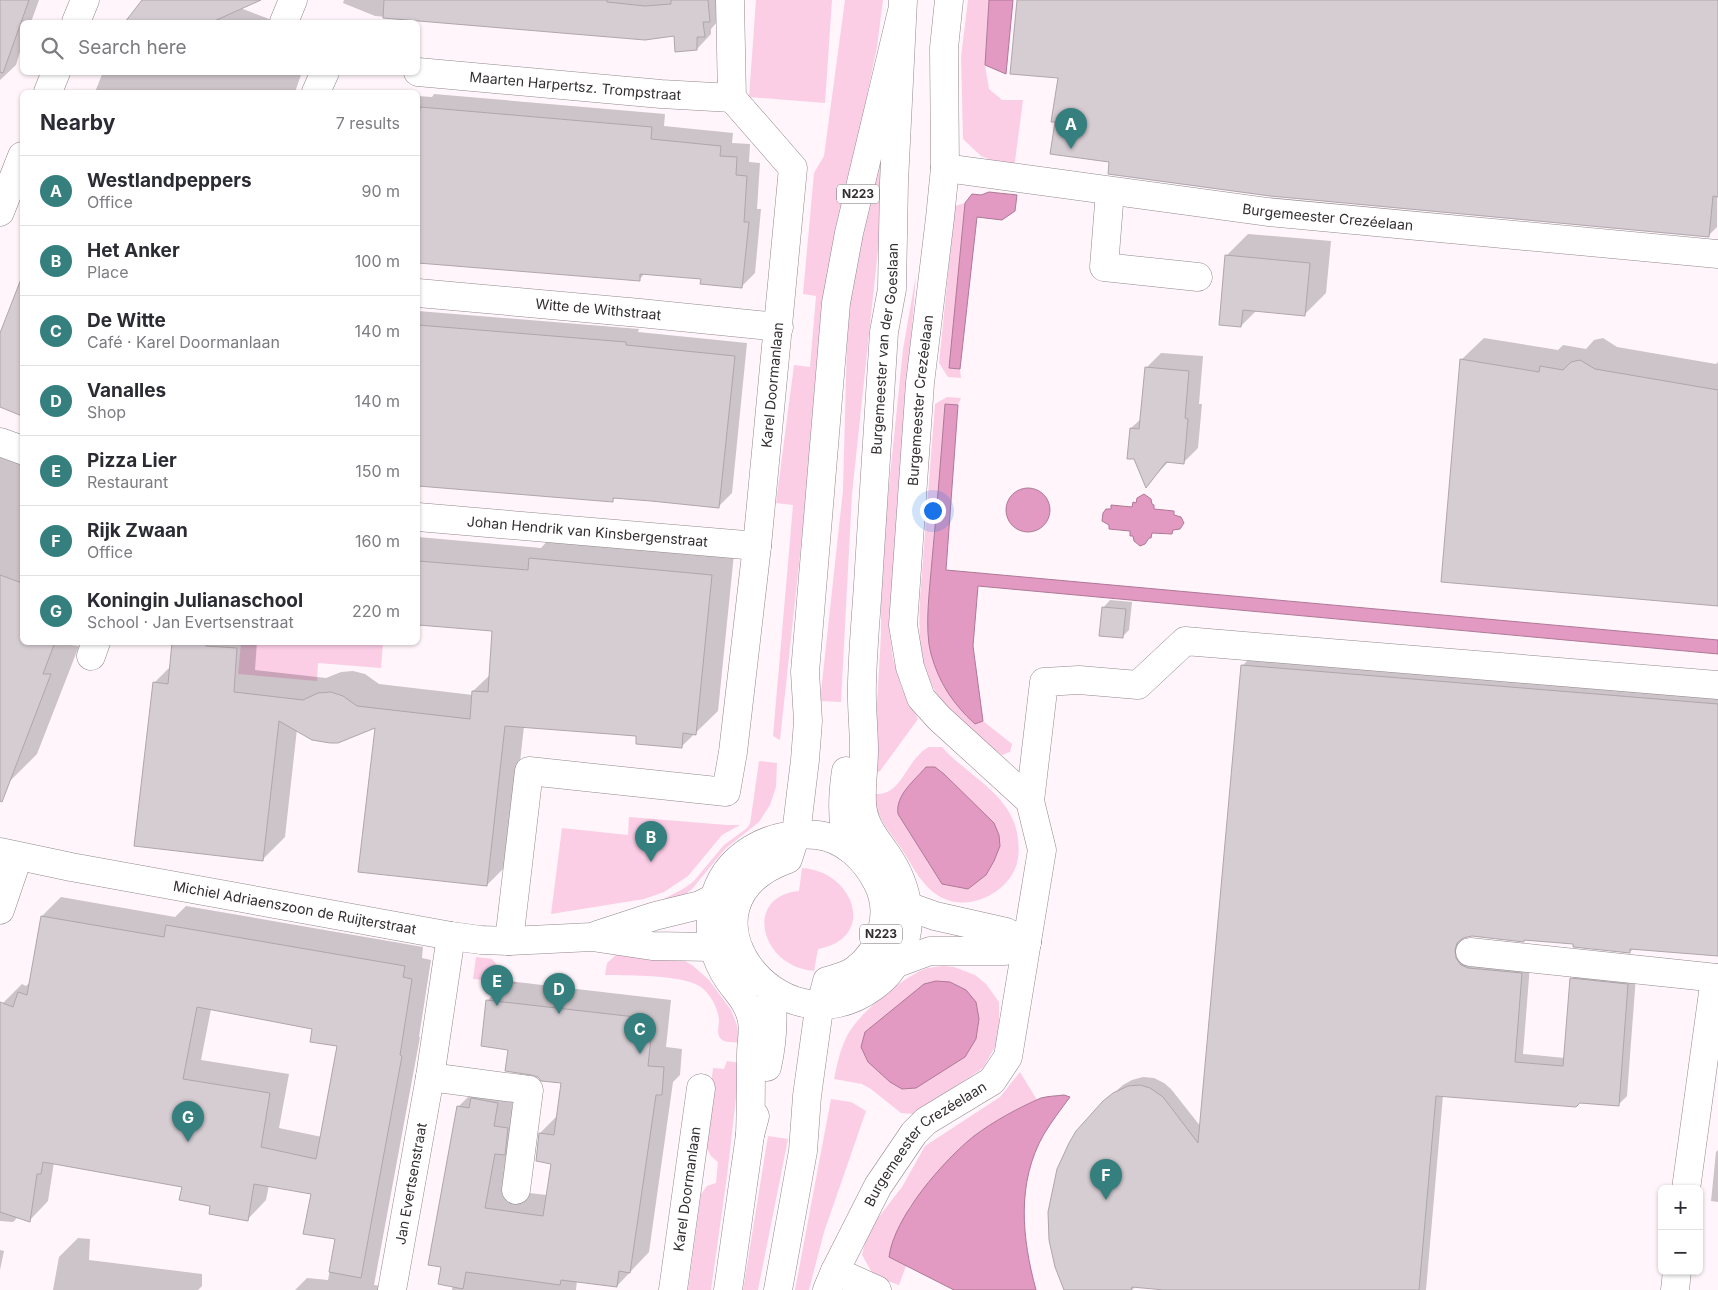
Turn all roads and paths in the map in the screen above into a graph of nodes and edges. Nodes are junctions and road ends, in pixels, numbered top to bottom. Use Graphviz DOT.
graph roads {
  1 [pos="85,0"];
  2 [pos="293,0"];
  3 [pos="730,0"];
  4 [pos="949,0"];
  5 [pos="902,6"];
  6 [pos="77,20"];
  7 [pos="285,20"];
  8 [pos="420,72"];
  9 [pos="55,75"];
  10 [pos="324,75"];
  11 [pos="49,90"];
  12 [pos="317,90"];
  13 [pos="732,98"];
  14 [pos="20,161"];
  15 [pos="945,168"];
  16 [pos="1110,191"];
  17 [pos="0,212"];
  18 [pos="1715,254"];
  19 [pos="1198,277"];
  20 [pos="420,293"];
  21 [pos="779,328"];
  22 [pos="0,442"];
  23 [pos="20,449"];
  24 [pos="420,517"];
  25 [pos="756,546"];
  26 [pos="862,684"];
  27 [pos="1718,684"];
  28 [pos="1030,801"];
  29 [pos="786,836"];
  30 [pos="849,848"];
  31 [pos="9,855"];
  32 [pos="882,893"];
  33 [pos="714,898"];
  34 [pos="907,906"];
  35 [pos="0,910"];
  36 [pos="451,936"];
  37 [pos="592,937"];
  38 [pos="509,942"];
  39 [pos="1027,942"];
  40 [pos="713,947"];
  41 [pos="1470,952"];
  42 [pos="741,956"];
  43 [pos="895,964"];
  44 [pos="1716,978"];
  45 [pos="771,989"];
  46 [pos="832,1003"];
  47 [pos="430,1077"];
  48 [pos="701,1088"];
  49 [pos="750,1135"];
  50 [pos="1687,1185"];
  51 [pos="516,1190"];
  52 [pos="1676,1275"];
  53 [pos="831,1280"];
  54 [pos="392,1290"];
  55 [pos="673,1290"];
  56 [pos="728,1290"];
  57 [pos="778,1290"];
  58 [pos="877,1290"];
  59 [pos="1674,1290"];
  1 -- 6 [label="street"];
  2 -- 7 [label="street"];
  3 -- 13 [label="street"];
  4 -- 15 [label="street, Burgemeester Crezéelaan"];
  5 -- 26 [label="street, Burgemeester van der Goeslaan / N223"];
  5 -- 29 [label="street, Burgemeester van der Goeslaan / N223"];
  8 -- 13 [label="street, Maarten Harpertsz. Trompstraat"];
  9 -- 11 [label="street"];
  10 -- 12 [label="street"];
  13 -- 21 [label="street, Karel Doormanlaan"];
  14 -- 17 [label="street"];
  15 -- 16 [label="street, Burgemeester Crezéelaan"];
  15 -- 28 [label="street, Burgemeester Crezéelaan"];
  16 -- 18 [label="street, Burgemeester Crezéelaan"];
  16 -- 19 [label="street"];
  20 -- 21 [label="street, Witte de Withstraat"];
  21 -- 25 [label="street, Karel Doormanlaan"];
  22 -- 23 [label="street"];
  24 -- 25 [label="street, Johan Hendrik van Kinsbergenstraat"];
  25 -- 38 [label="street, Karel Doormanlaan"];
  26 -- 30 [label="street, Burgemeester van der Goeslaan / N223"];
  26 -- 34 [label="street, Burgemeester van der Goeslaan / N223"];
  27 -- 28 [label="street"];
  28 -- 39 [label="street, Burgemeester Crezéelaan"];
  29 -- 30 [label="street, N223"];
  29 -- 33 [label="street"];
  29 -- 42 [label="street, N223"];
  30 -- 32 [label="street, N223"];
  31 -- 35 [label="street"];
  31 -- 36 [label="street, Michiel Adriaenszoon de Ruijterstraat"];
  32 -- 34 [label="street, N223"];
  32 -- 46 [label="street, N223"];
  33 -- 37 [label="street, Michiel Adriaenszoon de Ruijterstraat"];
  33 -- 40 [label="street"];
  34 -- 39 [label="street"];
  34 -- 43 [label="street, N223"];
  36 -- 38 [label="street, Michiel Adriaenszoon de Ruijterstraat"];
  36 -- 47 [label="street, Jan Evertsenstraat"];
  37 -- 38 [label="street, Michiel Adriaenszoon de Ruijterstraat"];
  37 -- 40 [label="street, Michiel Adriaenszoon de Ruijterstraat"];
  39 -- 43 [label="street"];
  39 -- 53 [label="street, Burgemeester Crezéelaan"];
  40 -- 42 [label="street, Michiel Adriaenszoon de Ruijterstraat"];
  40 -- 49 [label="street"];
  41 -- 44 [label="street"];
  42 -- 45 [label="street, N223"];
  43 -- 46 [label="street, N223"];
  44 -- 50 [label="street"];
  45 -- 46 [label="street, N223"];
  45 -- 49 [label="street"];
  46 -- 57 [label="street, N223"];
  47 -- 51 [label="street"];
  47 -- 54 [label="street, Jan Evertsenstraat"];
  48 -- 55 [label="street, Karel Doormanlaan"];
  49 -- 56 [label="street"];
  52 -- 59 [label="street"];
  53 -- 58 [label="street"];
}
